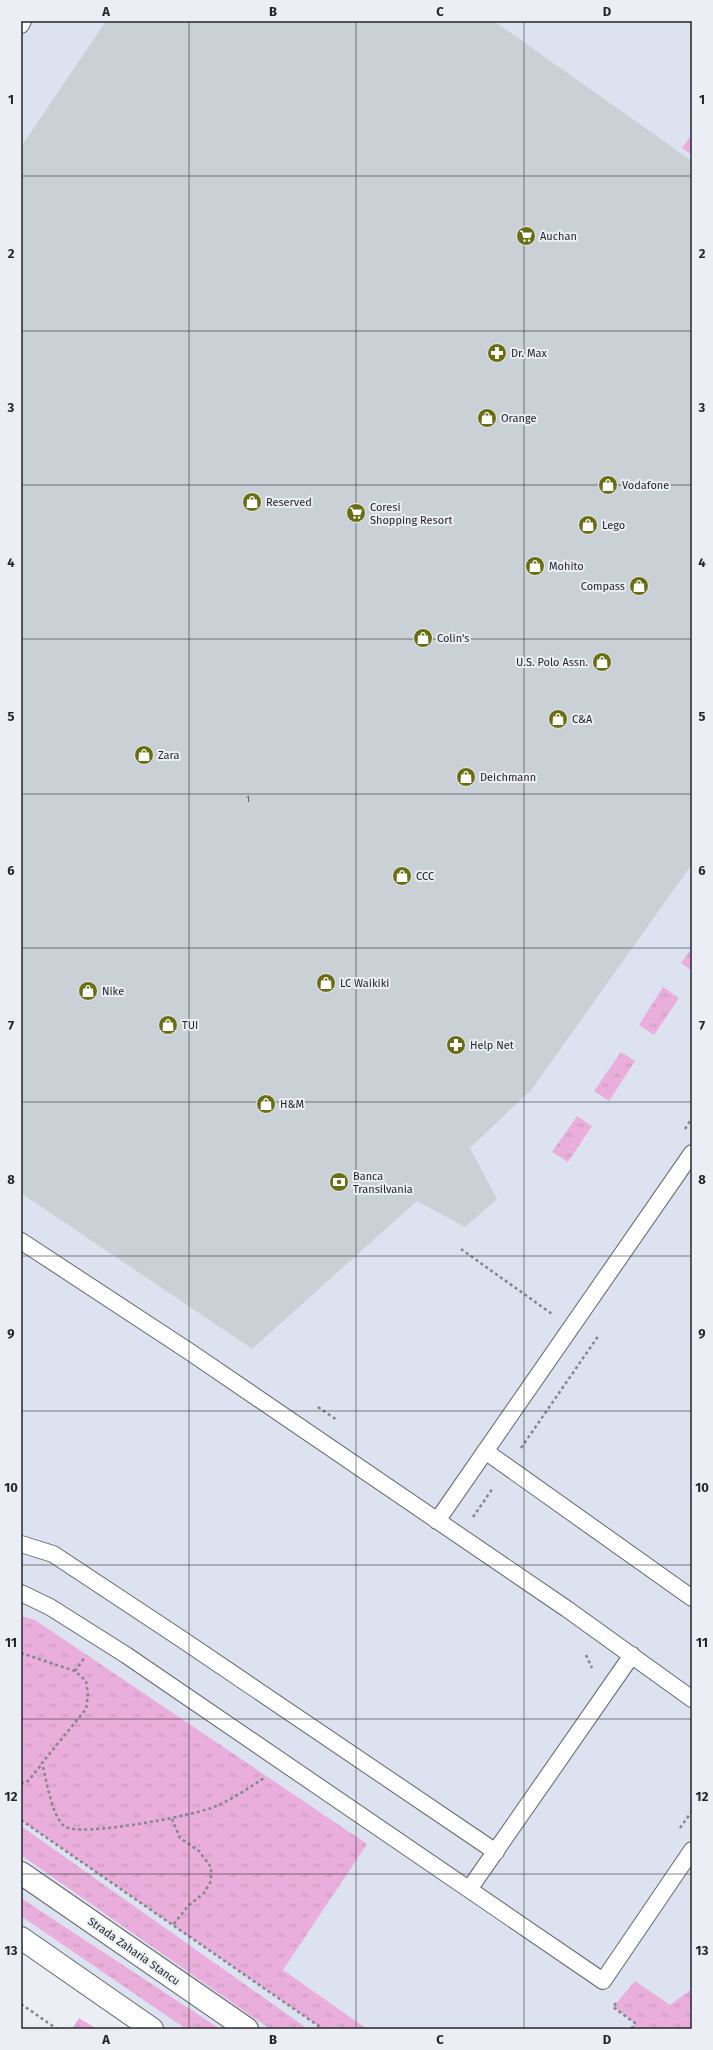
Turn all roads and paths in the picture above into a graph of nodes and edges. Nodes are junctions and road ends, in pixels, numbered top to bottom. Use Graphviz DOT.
graph roads {
  1 [pos="23,21"];
  2 [pos="21,24"];
  3 [pos="692,1153"];
  4 [pos="21,1240"];
  5 [pos="461,1249"];
  6 [pos="548,1320"];
  7 [pos="603,1328"];
  8 [pos="312,1403"];
  9 [pos="343,1424"];
  10 [pos="485,1451"];
  11 [pos="507,1467"];
  12 [pos="437,1521"];
  13 [pos="460,1536"];
  14 [pos="21,1544"];
  15 [pos="21,1593"];
  16 [pos="692,1598"];
  17 [pos="21,1653"];
  18 [pos="87,1655"];
  19 [pos="632,1655"];
  20 [pos="75,1671"];
  21 [pos="692,1699"];
  22 [pos="42,1763"];
  23 [pos="267,1776"];
  24 [pos="21,1784"];
  25 [pos="172,1819"];
  26 [pos="21,1820"];
  27 [pos="692,1850"];
  28 [pos="496,1852"];
  29 [pos="21,1873"];
  30 [pos="470,1888"];
  31 [pos="173,1925"];
  32 [pos="21,1938"];
  33 [pos="604,1981"];
  34 [pos="21,2004"];
  35 [pos="57,2029"];
  36 [pos="152,2029"];
  37 [pos="247,2029"];
  38 [pos="323,2029"];
  39 [pos="631,2029"];
  1 -- 2 [label="lane"];
  3 -- 10 [label="lane"];
  4 -- 12 [label="lane"];
  5 -- 6 [label="path"];
  7 -- 11 [label="path"];
  8 -- 9 [label="path"];
  10 -- 11 [label="lane"];
  10 -- 12 [label="lane"];
  11 -- 13 [label="path"];
  11 -- 16 [label="lane"];
  12 -- 13 [label="lane"];
  13 -- 19 [label="lane"];
  14 -- 28 [label="lane"];
  15 -- 30 [label="lane"];
  17 -- 20 [label="path"];
  18 -- 20 [label="path"];
  19 -- 21 [label="lane"];
  19 -- 28 [label="lane"];
  20 -- 22 [label="path"];
  22 -- 24 [label="path"];
  22 -- 25 [label="path"];
  23 -- 25 [label="path"];
  25 -- 31 [label="path"];
  26 -- 31 [label="path"];
  27 -- 33 [label="lane"];
  28 -- 30 [label="lane"];
  29 -- 37 [label="main road, Strada Zaharia Stancu"];
  30 -- 33 [label="lane"];
  31 -- 38 [label="path"];
  32 -- 36 [label="main road"];
  33 -- 39 [label="path"];
  34 -- 35 [label="path"];
}
